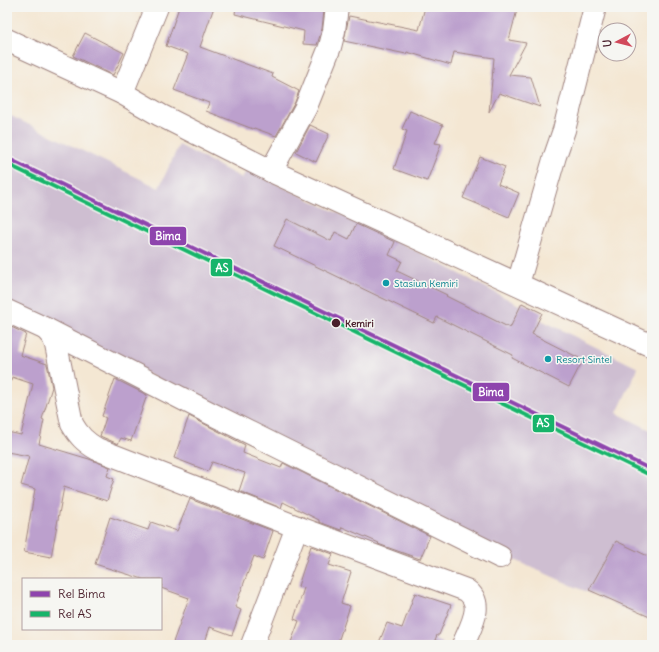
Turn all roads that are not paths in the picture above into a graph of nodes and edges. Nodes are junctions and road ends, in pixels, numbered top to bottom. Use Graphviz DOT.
graph roads {
  1 [pos="157,7"];
  2 [pos="337,7"];
  3 [pos="595,7"];
  4 [pos="7,40"];
  5 [pos="122,93"];
  6 [pos="271,171"];
  7 [pos="518,284"];
  8 [pos="7,311"];
  9 [pos="46,329"];
  10 [pos="652,346"];
  11 [pos="297,527"];
  12 [pos="500,557"];
  13 [pos="252,645"];
  14 [pos="463,645"];
  1 -- 5 [label="street"];
  2 -- 6 [label="street"];
  3 -- 7 [label="street"];
  4 -- 5 [label="street"];
  5 -- 6 [label="street"];
  6 -- 7 [label="street"];
  7 -- 10 [label="street"];
  8 -- 9 [label="street"];
  9 -- 11 [label="street"];
  9 -- 12 [label="street"];
  11 -- 13 [label="street"];
  11 -- 14 [label="street"];
}
